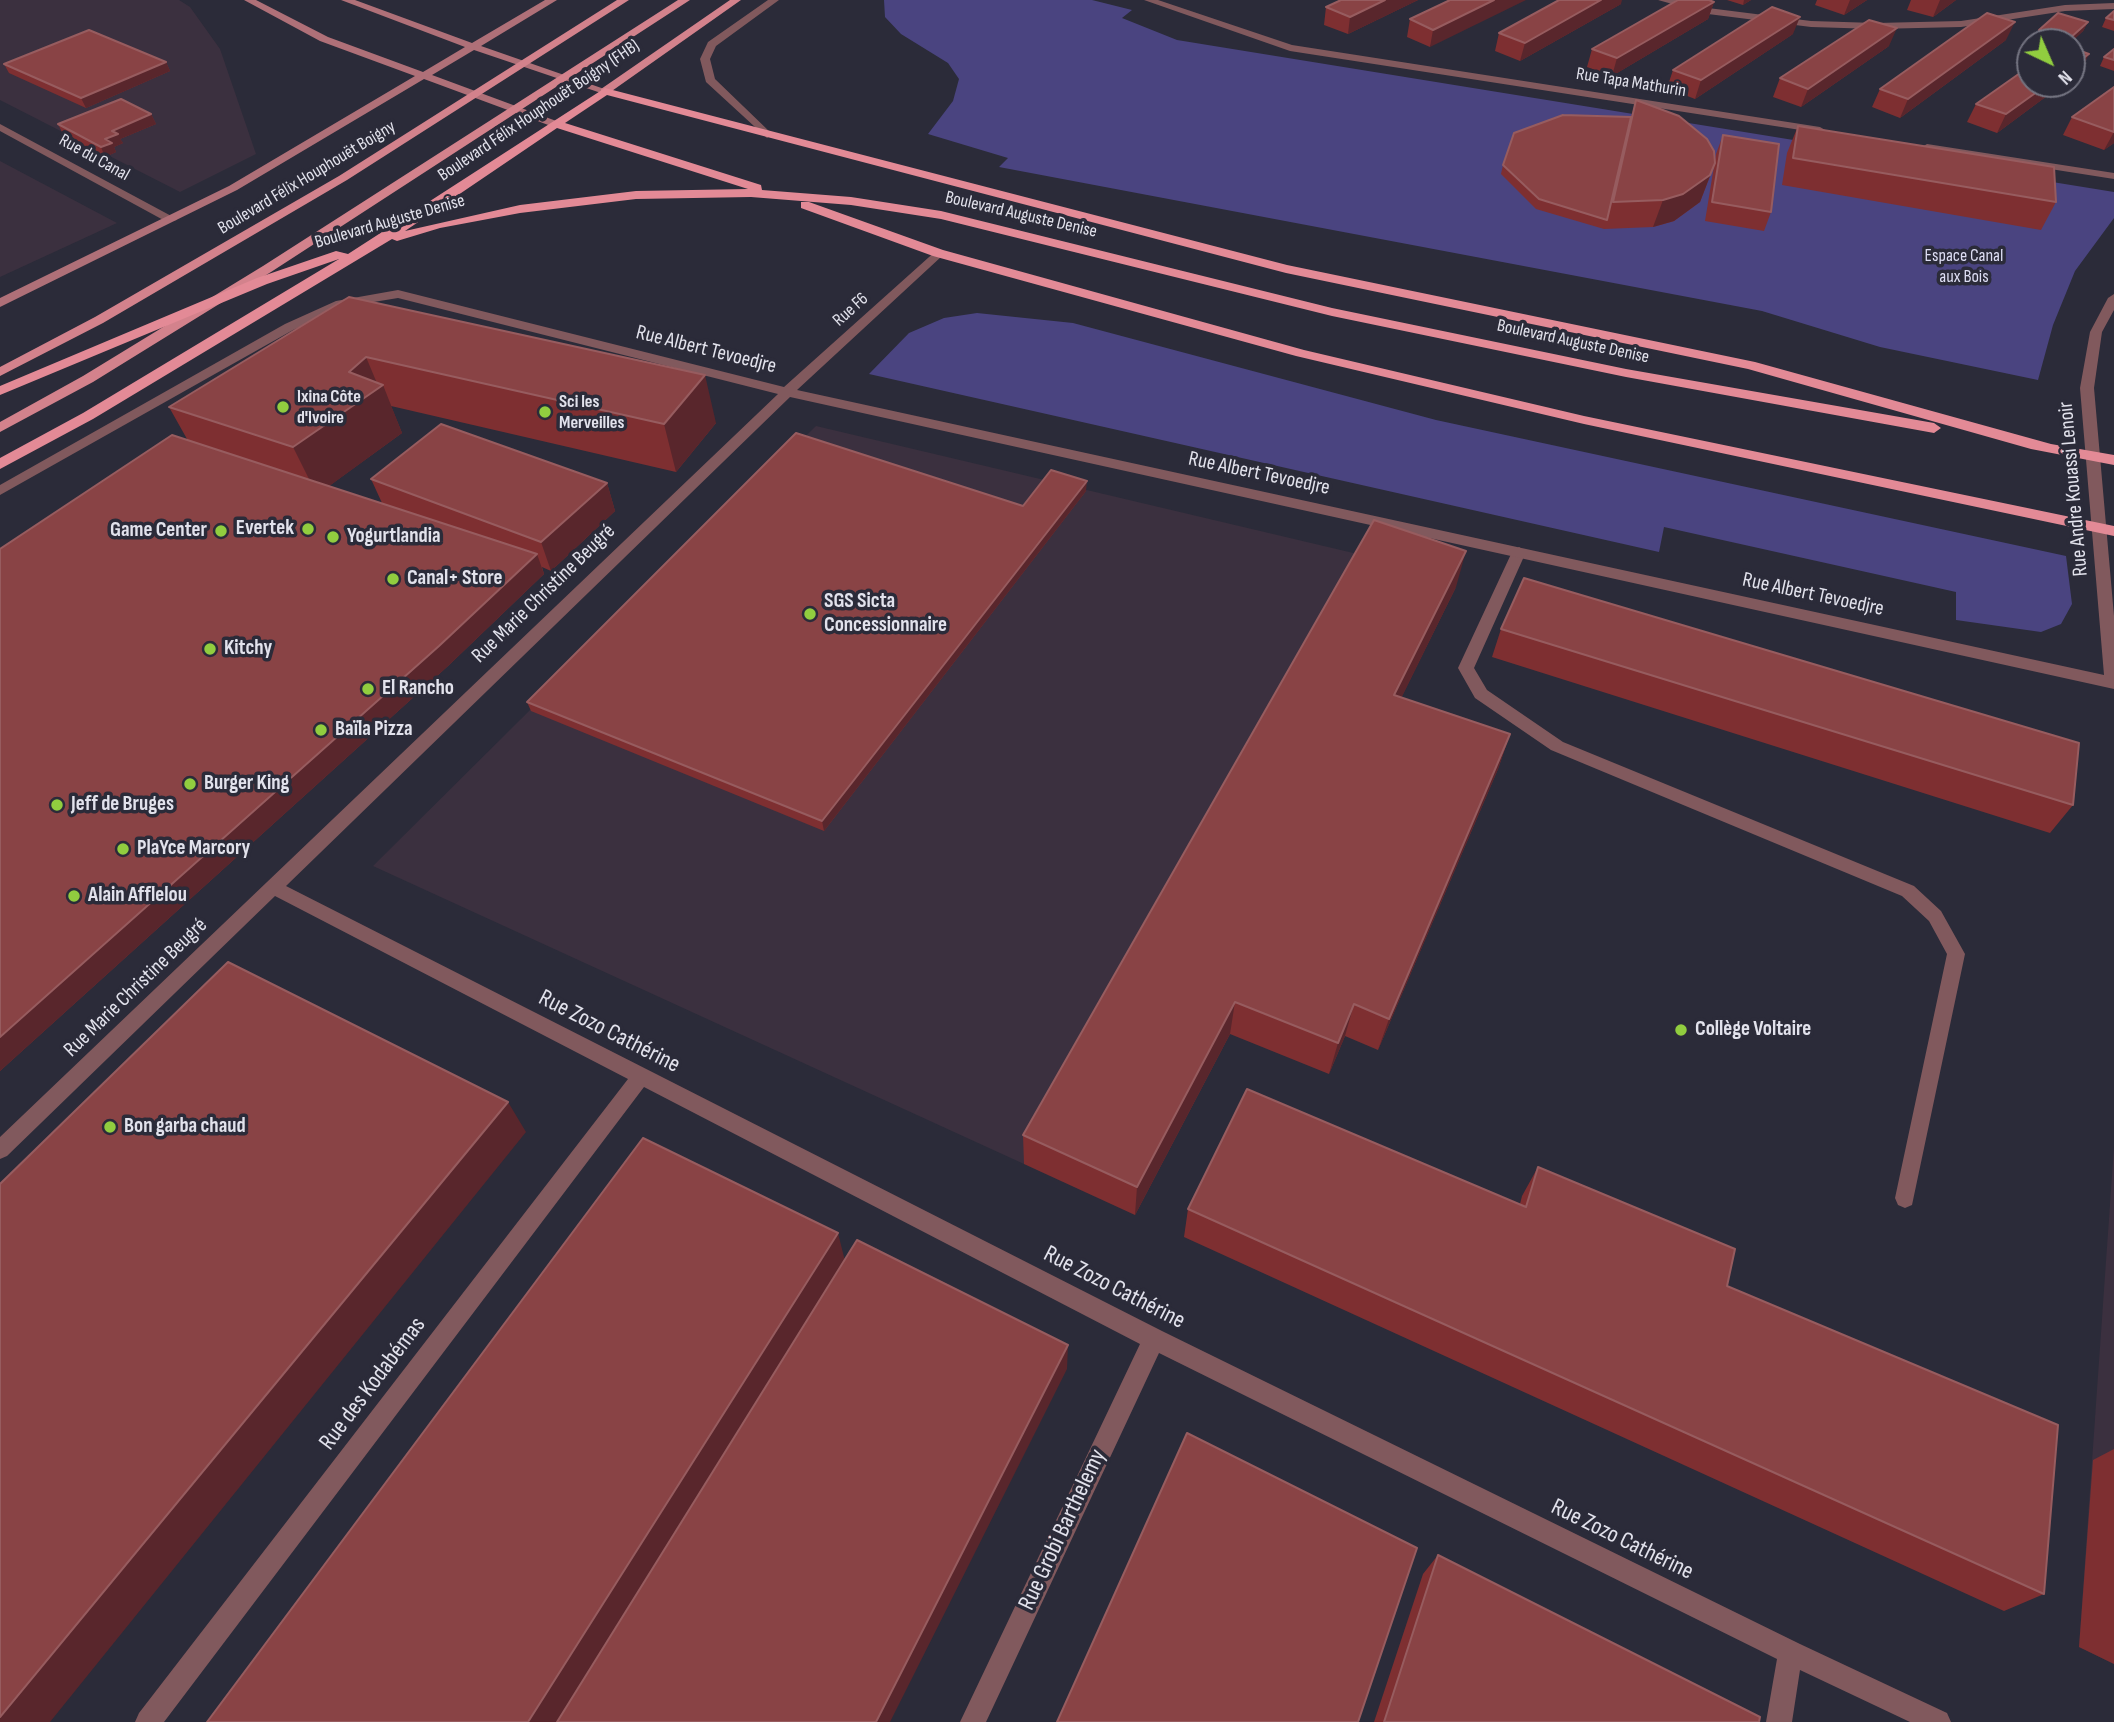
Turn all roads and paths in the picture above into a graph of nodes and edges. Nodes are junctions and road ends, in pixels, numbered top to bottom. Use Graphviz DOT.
graph roads {
  1 [pos="249,0"];
  2 [pos="346,0"];
  3 [pos="552,0"];
  4 [pos="624,0"];
  5 [pos="685,0"];
  6 [pos="736,0"];
  7 [pos="774,0"];
  8 [pos="1149,0"];
  9 [pos="1663,0"];
  10 [pos="2114,6"];
  11 [pos="473,47"];
  12 [pos="422,78"];
  13 [pos="604,91"];
  14 [pos="555,124"];
  15 [pos="0,127"];
  16 [pos="1826,131"];
  17 [pos="767,135"];
  18 [pos="1908,144"];
  19 [pos="2114,176"];
  20 [pos="171,220"];
  21 [pos="939,253"];
  22 [pos="2114,298"];
  23 [pos="0,303"];
  24 [pos="0,372"];
  25 [pos="0,391"];
  26 [pos="787,392"];
  27 [pos="0,428"];
  28 [pos="2048,448"];
  29 [pos="2114,460"];
  30 [pos="0,464"];
  31 [pos="0,491"];
  32 [pos="2114,531"];
  33 [pos="1519,552"];
  34 [pos="2113,682"];
  35 [pos="273,887"];
  36 [pos="640,1078"];
  37 [pos="0,1150"];
  38 [pos="1905,1198"];
  39 [pos="1154,1339"];
  40 [pos="1791,1653"];
  41 [pos="148,1722"];
  42 [pos="973,1722"];
  43 [pos="1779,1722"];
  44 [pos="1938,1722"];
  1 -- 12 [label="main road"];
  2 -- 11 [label="main road, Boulevard Auguste Denise"];
  3 -- 11 [label="main road"];
  4 -- 24 [label="main road, Boulevard Félix Houphouët Boigny"];
  5 -- 27 [label="main road, Boulevard Félix Houphouët Boigny (FHB)"];
  6 -- 13 [label="main road, Boulevard Félix Houphouët Boigny (FHB)"];
  7 -- 17 [label="street"];
  8 -- 16 [label="street, Rue Tapa Mathurin"];
  9 -- 10 [label="street"];
  11 -- 12 [label="main road"];
  11 -- 13 [label="main road, Boulevard Auguste Denise"];
  12 -- 14 [label="main road"];
  12 -- 20 [label="main road"];
  13 -- 14 [label="highway, Boulevard Félix Houphouët Boigny (FHB)"];
  13 -- 17 [label="highway, Boulevard Auguste Denise"];
  14 -- 21 [label="highway"];
  14 -- 30 [label="highway, Boulevard Félix Houphouët Boigny (FHB)"];
  15 -- 20 [label="street, Rue du Canal"];
  17 -- 28 [label="highway, Boulevard Auguste Denise"];
  18 -- 19 [label="street"];
  20 -- 23 [label="main road"];
  21 -- 26 [label="street, Rue F6"];
  21 -- 32 [label="highway"];
  22 -- 34 [label="street, Rue Andre Kouassi Lenoir"];
  25 -- 28 [label="highway, Boulevard Auguste Denise"];
  26 -- 31 [label="street, Rue Albert Tevoedjre"];
  26 -- 33 [label="street, Rue Albert Tevoedjre"];
  26 -- 35 [label="street, Rue Marie Christine Beugré"];
  28 -- 29 [label="highway, Boulevard Auguste Denise"];
  33 -- 34 [label="street, Rue Albert Tevoedjre"];
  33 -- 38 [label="street"];
  35 -- 36 [label="street, Rue Zozo Cathérine"];
  35 -- 37 [label="street, Rue Marie Christine Beugré"];
  36 -- 39 [label="street, Rue Zozo Cathérine"];
  36 -- 41 [label="street, Rue des Kodabémas"];
  39 -- 40 [label="street, Rue Zozo Cathérine"];
  39 -- 42 [label="street, Rue Grobi Barthelemy"];
  40 -- 43 [label="street"];
  40 -- 44 [label="street, Rue Zozo Cathérine"];
}
